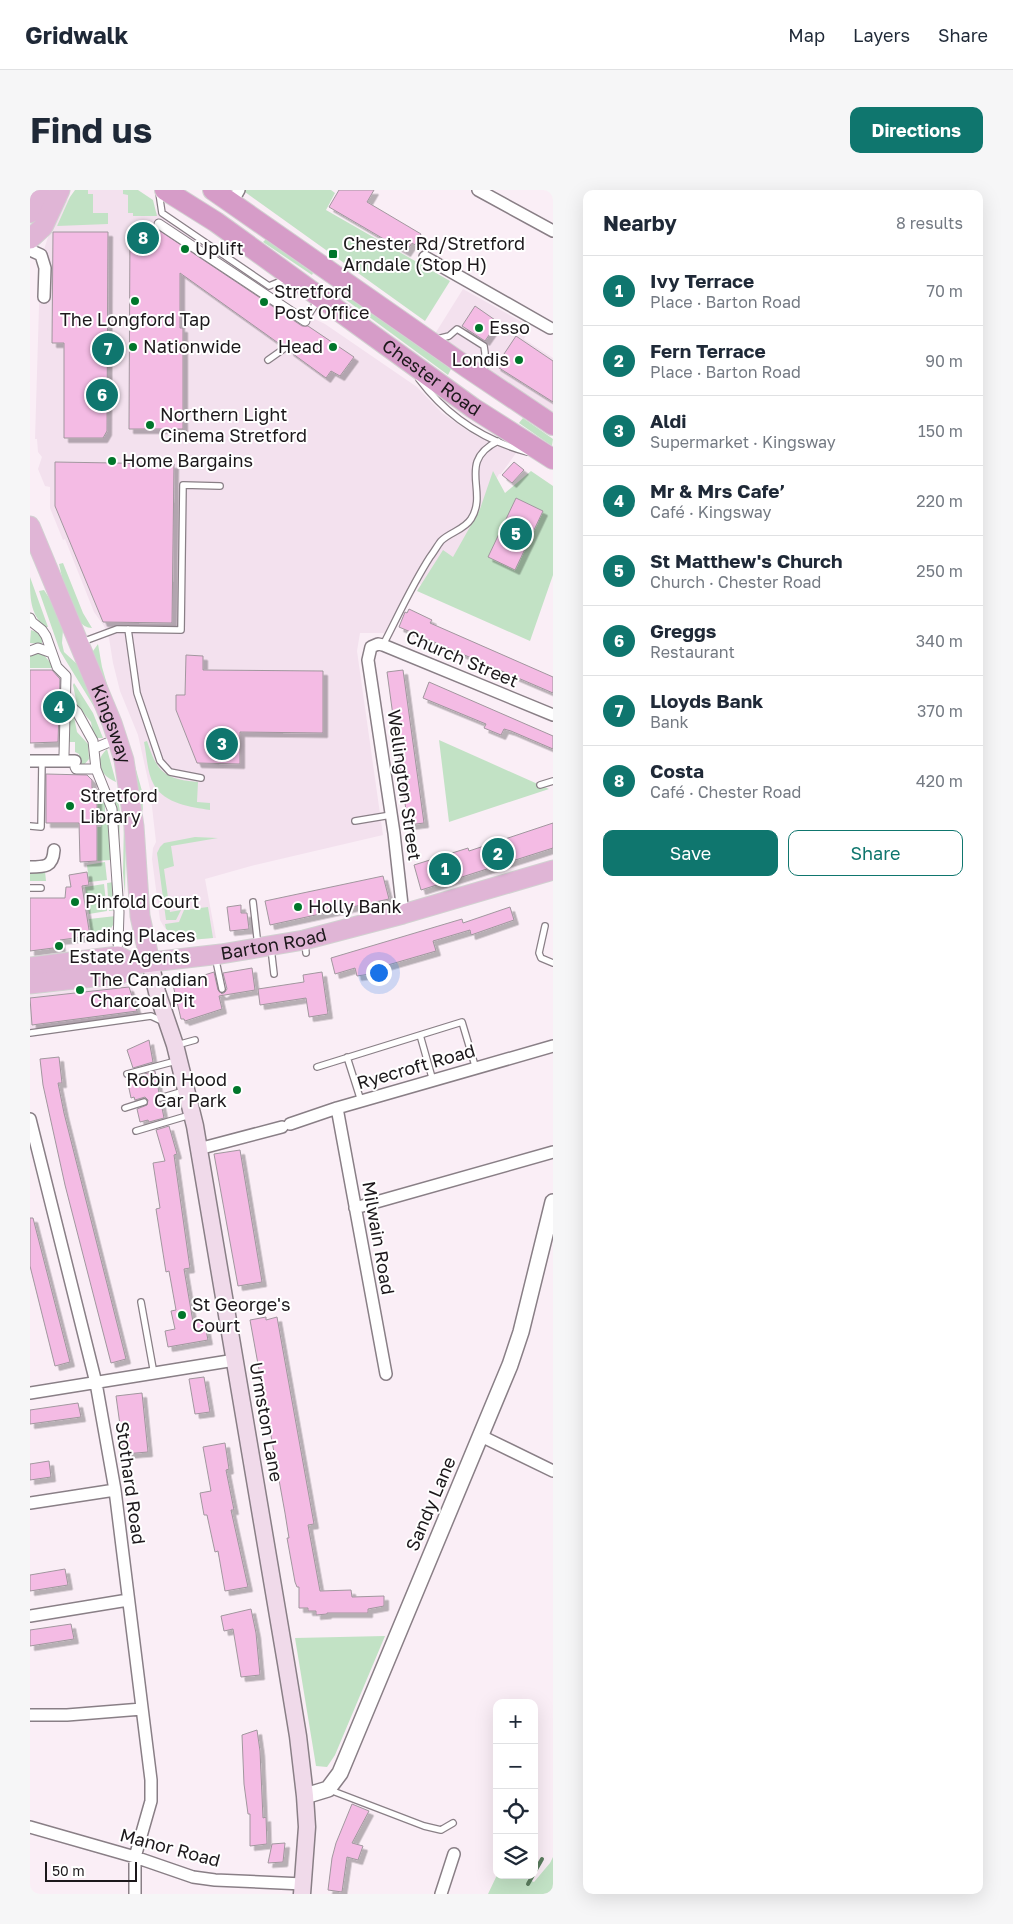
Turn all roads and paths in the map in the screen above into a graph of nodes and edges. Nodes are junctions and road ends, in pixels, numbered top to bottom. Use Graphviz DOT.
graph roads {
  1 [pos="40,190"];
  2 [pos="60,190"];
  3 [pos="158,190"];
  4 [pos="165,190"];
  5 [pos="181,190"];
  6 [pos="213,190"];
  7 [pos="478,190"];
  8 [pos="235,197"];
  9 [pos="216,222"];
  10 [pos="159,224"];
  11 [pos="39,227"];
  12 [pos="553,231"];
  13 [pos="30,250"];
  14 [pos="425,257"];
  15 [pos="292,276"];
  16 [pos="320,296"];
  17 [pos="44,297"];
  18 [pos="305,321"];
  19 [pos="549,330"];
  20 [pos="427,340"];
  21 [pos="285,348"];
  22 [pos="402,358"];
  23 [pos="268,360"];
  24 [pos="484,379"];
  25 [pos="553,425"];
  26 [pos="498,442"];
  27 [pos="553,459"];
  28 [pos="220,486"];
  29 [pos="30,526"];
  30 [pos="31,622"];
  31 [pos="128,629"];
  32 [pos="79,644"];
  33 [pos="383,645"];
  34 [pos="30,651"];
  35 [pos="52,653"];
  36 [pos="368,660"];
  37 [pos="65,701"];
  38 [pos="553,716"];
  39 [pos="107,743"];
  40 [pos="94,744"];
  41 [pos="64,755"];
  42 [pos="30,761"];
  43 [pos="42,761"];
  44 [pos="75,764"];
  45 [pos="96,769"];
  46 [pos="201,778"];
  47 [pos="553,781"];
  48 [pos="540,784"];
  49 [pos="391,815"];
  50 [pos="355,821"];
  51 [pos="30,826"];
  52 [pos="54,850"];
  53 [pos="30,867"];
  54 [pos="553,870"];
  55 [pos="30,888"];
  56 [pos="41,888"];
  57 [pos="253,902"];
  58 [pos="403,914"];
  59 [pos="545,926"];
  60 [pos="120,938"];
  61 [pos="264,947"];
  62 [pos="215,954"];
  63 [pos="553,962"];
  64 [pos="142,963"];
  65 [pos="30,967"];
  66 [pos="274,974"];
  67 [pos="30,984"];
  68 [pos="222,988"];
  69 [pos="168,1024"];
  70 [pos="30,1033"];
  71 [pos="420,1035"];
  72 [pos="195,1040"];
  73 [pos="553,1046"];
  74 [pos="176,1053"];
  75 [pos="347,1057"];
  76 [pos="317,1067"];
  77 [pos="476,1068"];
  78 [pos="127,1074"];
  79 [pos="433,1081"];
  80 [pos="186,1091"];
  81 [pos="160,1098"];
  82 [pos="144,1102"];
  83 [pos="361,1102"];
  84 [pos="125,1108"];
  85 [pos="337,1108"];
  86 [pos="192,1115"];
  87 [pos="30,1119"];
  88 [pos="136,1131"];
  89 [pos="199,1148"];
  90 [pos="553,1152"];
  91 [pos="553,1202"];
  92 [pos="355,1208"];
  93 [pos="141,1302"];
  94 [pos="235,1360"];
  95 [pos="154,1374"];
  96 [pos="386,1374"];
  97 [pos="96,1383"];
  98 [pos="30,1393"];
  99 [pos="481,1436"];
  100 [pos="553,1471"];
  101 [pos="115,1490"];
  102 [pos="30,1503"];
  103 [pos="128,1600"];
  104 [pos="30,1616"];
  105 [pos="142,1709"];
  106 [pos="30,1715"];
  107 [pos="328,1789"];
  108 [pos="305,1796"];
  109 [pos="453,1823"];
  110 [pos="30,1827"];
  111 [pos="454,1854"];
  112 [pos="135,1857"];
  113 [pos="303,1889"];
  114 [pos="135,1894"];
  115 [pos="441,1894"];
  1 -- 11 [label="main road"];
  2 -- 11 [label="main road"];
  3 -- 15 [label="lane"];
  4 -- 9 [label="highway, Chester Road"];
  5 -- 9 [label="highway"];
  6 -- 8 [label="highway, Chester Road"];
  7 -- 12 [label="street"];
  8 -- 20 [label="highway, Chester Road"];
  9 -- 15 [label="highway, Chester Road"];
  10 -- 18 [label="street"];
  13 -- 17 [label="street"];
  14 -- 19 [label="street"];
  15 -- 16 [label="highway, Chester Road"];
  16 -- 18 [label="lane"];
  16 -- 22 [label="highway, Chester Road"];
  20 -- 24 [label="highway, Chester Road"];
  20 -- 24 [label="lane"];
  21 -- 23 [label="lane"];
  22 -- 26 [label="lane"];
  22 -- 27 [label="highway, Chester Road"];
  24 -- 25 [label="highway, Chester Road"];
  26 -- 27 [label="lane"];
  26 -- 33 [label="lane"];
  28 -- 31 [label="lane"];
  29 -- 32 [label="main road, Kingsway"];
  30 -- 35 [label="street, Kingsway"];
  31 -- 32 [label="lane"];
  31 -- 46 [label="lane"];
  32 -- 64 [label="main road, Kingsway"];
  33 -- 36 [label="street, Church Street"];
  33 -- 38 [label="street, Church Street"];
  34 -- 35 [label="street"];
  35 -- 37 [label="street, Kingsway"];
  36 -- 49 [label="street, Wellington Street"];
  37 -- 40 [label="street"];
  37 -- 41 [label="street"];
  39 -- 40 [label="street"];
  40 -- 45 [label="street, Kingsway"];
  42 -- 43 [label="street"];
  43 -- 44 [label="street"];
  43 -- 51 [label="lane"];
  44 -- 45 [label="street"];
  45 -- 60 [label="street, Kingsway"];
  47 -- 48 [label="lane"];
  49 -- 50 [label="lane"];
  49 -- 58 [label="street, Wellington Street"];
  52 -- 53 [label="street"];
  54 -- 58 [label="main road, Barton Road"];
  55 -- 56 [label="lane"];
  57 -- 61 [label="lane"];
  58 -- 61 [label="main road, Barton Road"];
  59 -- 63 [label="lane"];
  61 -- 62 [label="main road, Barton Road"];
  61 -- 66 [label="lane"];
  62 -- 64 [label="main road, Barton Road"];
  62 -- 68 [label="lane"];
  64 -- 65 [label="main road, Barton Road"];
  64 -- 67 [label="main road, Barton Road"];
  64 -- 69 [label="main road, Urmston Lane"];
  69 -- 70 [label="lane"];
  69 -- 74 [label="main road, Urmston Lane"];
  71 -- 75 [label="lane"];
  71 -- 77 [label="lane"];
  71 -- 79 [label="lane"];
  72 -- 74 [label="lane"];
  73 -- 77 [label="street, Ryecroft Road"];
  74 -- 78 [label="lane"];
  74 -- 80 [label="main road, Urmston Lane"];
  75 -- 76 [label="lane"];
  75 -- 83 [label="lane"];
  77 -- 79 [label="street, Ryecroft Road"];
  79 -- 83 [label="street, Ryecroft Road"];
  80 -- 81 [label="lane"];
  80 -- 86 [label="main road, Urmston Lane"];
  82 -- 84 [label="lane"];
  83 -- 85 [label="street, Ryecroft Road"];
  85 -- 89 [label="street, Ryecroft Road"];
  85 -- 92 [label="street, Milwain Road"];
  86 -- 88 [label="lane"];
  86 -- 89 [label="main road, Urmston Lane"];
  87 -- 97 [label="street, Stothard Road"];
  89 -- 94 [label="main road, Urmston Lane"];
  90 -- 92 [label="street"];
  91 -- 99 [label="street, Sandy Lane"];
  92 -- 96 [label="street, Milwain Road"];
  93 -- 95 [label="lane"];
  94 -- 95 [label="street"];
  94 -- 108 [label="main road, Urmston Lane"];
  95 -- 97 [label="street"];
  97 -- 98 [label="street"];
  97 -- 101 [label="street, Stothard Road"];
  99 -- 100 [label="street"];
  99 -- 107 [label="street, Sandy Lane"];
  101 -- 102 [label="street"];
  101 -- 103 [label="street, Stothard Road"];
  103 -- 104 [label="street"];
  103 -- 105 [label="street, Stothard Road"];
  105 -- 106 [label="street"];
  105 -- 112 [label="street, Stothard Road"];
  107 -- 108 [label="street"];
  107 -- 109 [label="lane"];
  108 -- 113 [label="main road, Urmston Lane"];
  110 -- 112 [label="street, Manor Road"];
  111 -- 115 [label="street"];
  112 -- 113 [label="street, Manor Road"];
  112 -- 114 [label="street, Stothard Road"];
}
